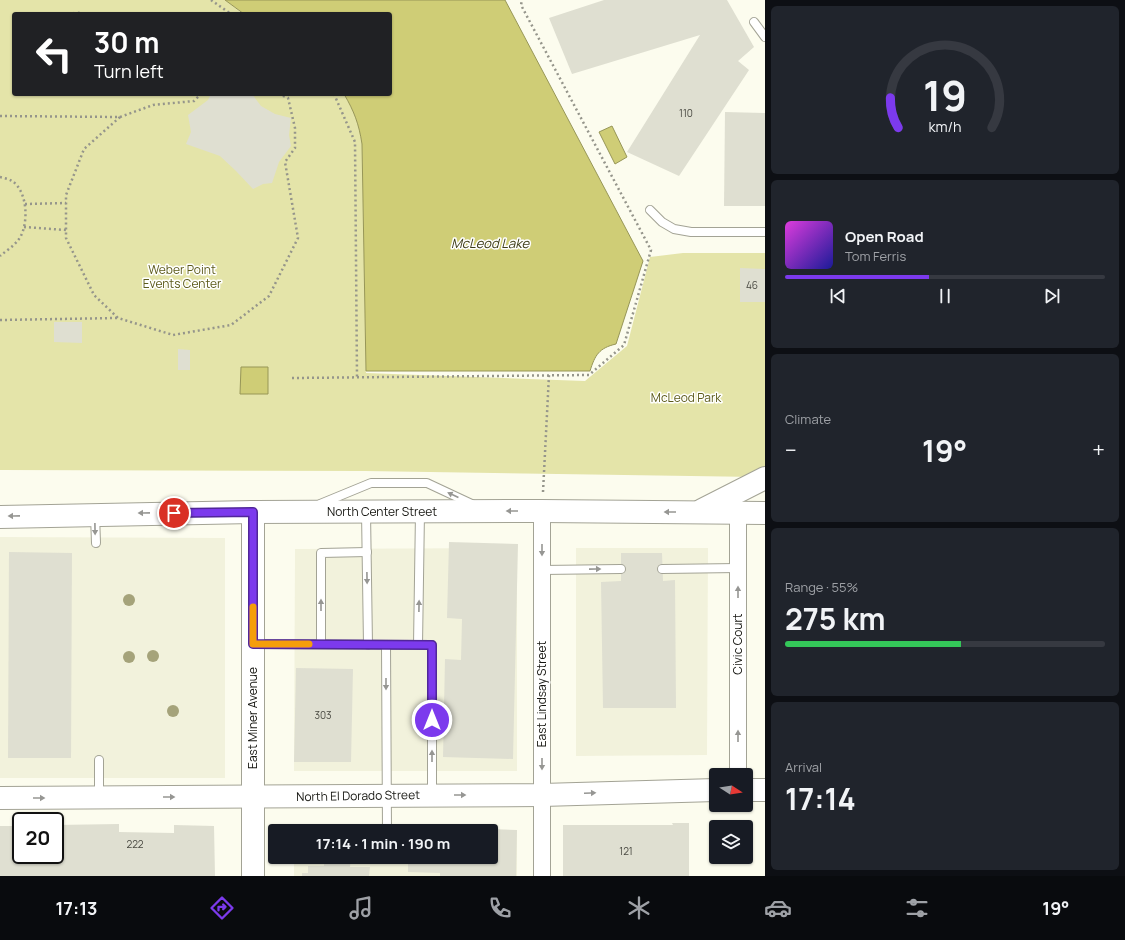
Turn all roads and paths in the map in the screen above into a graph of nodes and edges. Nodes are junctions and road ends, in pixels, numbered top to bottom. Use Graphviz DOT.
graph roads {
  1 [pos="211,0"];
  2 [pos="522,0"];
  3 [pos="228,12"];
  4 [pos="754,22"];
  5 [pos="765,37"];
  6 [pos="199,96"];
  7 [pos="283,96"];
  8 [pos="335,96"];
  9 [pos="0,116"];
  10 [pos="120,117"];
  11 [pos="0,177"];
  12 [pos="66,203"];
  13 [pos="25,204"];
  14 [pos="650,210"];
  15 [pos="24,227"];
  16 [pos="66,230"];
  17 [pos="765,232"];
  18 [pos="0,256"];
  19 [pos="118,318"];
  20 [pos="0,320"];
  21 [pos="549,375"];
  22 [pos="357,377"];
  23 [pos="292,378"];
  24 [pos="765,478"];
  25 [pos="542,511"];
  26 [pos="253,512"];
  27 [pos="303,512"];
  28 [pos="366,512"];
  29 [pos="420,512"];
  30 [pos="489,512"];
  31 [pos="696,512"];
  32 [pos="738,513"];
  33 [pos="765,513"];
  34 [pos="95,514"];
  35 [pos="0,517"];
  36 [pos="96,543"];
  37 [pos="367,552"];
  38 [pos="738,568"];
  39 [pos="621,569"];
  40 [pos="662,569"];
  41 [pos="542,570"];
  42 [pos="253,644"];
  43 [pos="321,644"];
  44 [pos="368,645"];
  45 [pos="386,645"];
  46 [pos="418,645"];
  47 [pos="99,760"];
  48 [pos="738,768"];
  49 [pos="709,790"];
  50 [pos="753,790"];
  51 [pos="765,790"];
  52 [pos="542,794"];
  53 [pos="432,795"];
  54 [pos="386,796"];
  55 [pos="253,797"];
  56 [pos="0,798"];
  57 [pos="99,798"];
  58 [pos="387,824"];
  59 [pos="253,876"];
  60 [pos="542,876"];
  1 -- 3 [label="path"];
  2 -- 21 [label="path"];
  4 -- 5 [label="lane"];
  6 -- 10 [label="path"];
  7 -- 19 [label="path"];
  8 -- 22 [label="path"];
  9 -- 10 [label="path"];
  10 -- 12 [label="path"];
  11 -- 13 [label="path"];
  12 -- 13 [label="path"];
  12 -- 16 [label="path"];
  13 -- 15 [label="path"];
  14 -- 17 [label="lane"];
  15 -- 16 [label="path"];
  15 -- 18 [label="path"];
  16 -- 19 [label="path"];
  19 -- 20 [label="path"];
  21 -- 22 [label="path"];
  21 -- 25 [label="path"];
  22 -- 23 [label="path"];
  24 -- 31 [label="main road"];
  25 -- 30 [label="main road, North Center Street, one-way"];
  31 -- 25 [label="main road, North Center Street, one-way"];
  25 -- 41 [label="street, East Lindsay Street, one-way"];
  26 -- 27 [label="main road, North Center Street"];
  26 -- 34 [label="main road, North Center Street, one-way"];
  26 -- 42 [label="main road, East Miner Avenue"];
  27 -- 28 [label="main road, North Center Street"];
  30 -- 27 [label="lane, one-way"];
  28 -- 29 [label="main road, North Center Street"];
  28 -- 37 [label="lane"];
  29 -- 30 [label="main road, North Center Street"];
  46 -- 29 [label="lane, one-way"];
  31 -- 32 [label="main road, North Center Street"];
  32 -- 33 [label="main road, North Center Street"];
  32 -- 38 [label="street, Civic Court"];
  34 -- 35 [label="main road, North Center Street, one-way"];
  34 -- 36 [label="lane, one-way"];
  43 -- 37 [label="lane, one-way"];
  37 -- 44 [label="lane, one-way"];
  38 -- 40 [label="lane"];
  48 -- 38 [label="street, Civic Court, one-way"];
  41 -- 39 [label="lane, one-way"];
  41 -- 52 [label="street, East Lindsay Street, one-way"];
  42 -- 43 [label="lane"];
  42 -- 55 [label="main road, East Miner Avenue"];
  43 -- 44 [label="lane"];
  44 -- 45 [label="lane"];
  45 -- 46 [label="lane"];
  45 -- 54 [label="lane, one-way"];
  53 -- 46 [label="lane, one-way"];
  47 -- 57 [label="lane"];
  52 -- 49 [label="main road, North El Dorado Street, one-way"];
  50 -- 51 [label="main road"];
  53 -- 52 [label="main road, North El Dorado Street, one-way"];
  52 -- 60 [label="street, East Lindsay Street"];
  53 -- 54 [label="main road, North El Dorado Street"];
  54 -- 55 [label="main road, North El Dorado Street"];
  54 -- 58 [label="lane"];
  57 -- 55 [label="main road, North El Dorado Street, one-way"];
  55 -- 59 [label="main road, East Miner Avenue"];
  56 -- 57 [label="main road, North El Dorado Street, one-way"];
}
